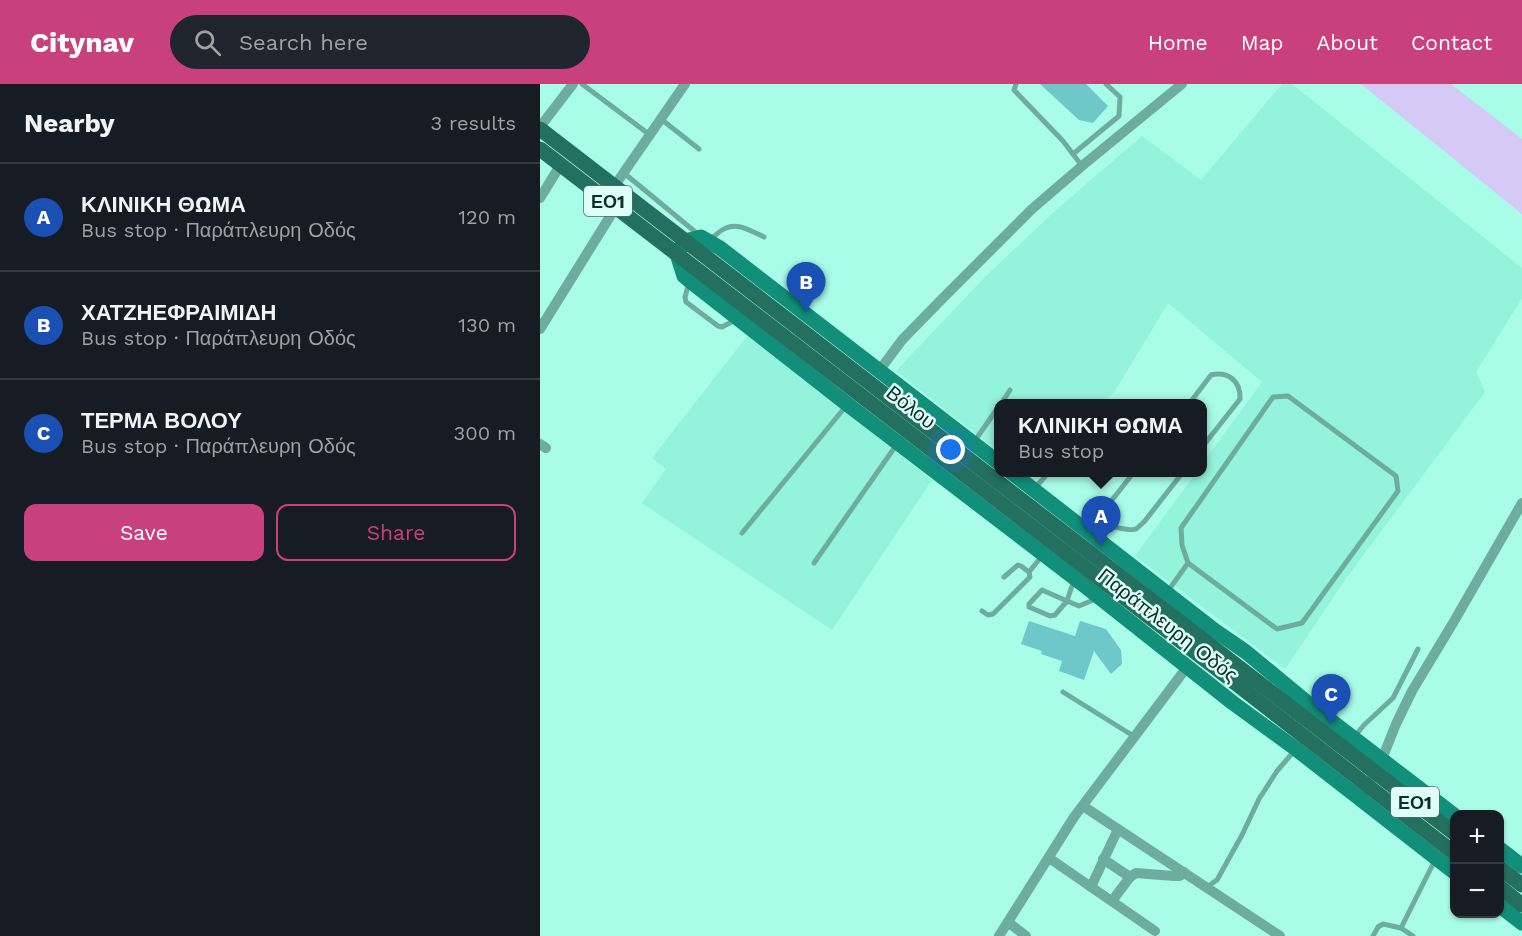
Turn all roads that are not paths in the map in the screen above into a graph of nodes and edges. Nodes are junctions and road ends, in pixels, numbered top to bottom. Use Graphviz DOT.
graph roads {
  1 [pos="573,84"];
  2 [pos="582,84"];
  3 [pos="685,84"];
  4 [pos="1016,84"];
  5 [pos="1106,84"];
  6 [pos="1176,86"];
  7 [pos="661,119"];
  8 [pos="540,128"];
  9 [pos="650,135"];
  10 [pos="540,149"];
  11 [pos="699,149"];
  12 [pos="1073,154"];
  13 [pos="561,165"];
  14 [pos="1082,166"];
  15 [pos="624,173"];
  16 [pos="615,196"];
  17 [pos="540,198"];
  18 [pos="764,237"];
  19 [pos="705,239"];
  20 [pos="681,247"];
  21 [pos="540,329"];
  22 [pos="879,371"];
  23 [pos="1010,390"];
  24 [pos="1004,399"];
  25 [pos="1193,399"];
  26 [pos="847,404"];
  27 [pos="994,413"];
  28 [pos="1207,441"];
  29 [pos="898,443"];
  30 [pos="973,443"];
  31 [pos="994,459"];
  32 [pos="1017,477"];
  33 [pos="1044,477"];
  34 [pos="1130,477"];
  35 [pos="1179,477"];
  36 [pos="1033,489"];
  37 [pos="1520,510"];
  38 [pos="1103,524"];
  39 [pos="1091,527"];
  40 [pos="742,533"];
  41 [pos="1107,547"];
  42 [pos="1043,555"];
  43 [pos="813,563"];
  44 [pos="1188,563"];
  45 [pos="1029,572"];
  46 [pos="1004,577"];
  47 [pos="1075,578"];
  48 [pos="1167,593"];
  49 [pos="1099,597"];
  50 [pos="1067,601"];
  51 [pos="982,611"];
  52 [pos="1418,649"];
  53 [pos="1186,667"];
  54 [pos="1063,692"];
  55 [pos="1135,737"];
  56 [pos="1354,738"];
  57 [pos="1296,749"];
  58 [pos="1379,765"];
  59 [pos="1365,793"];
  60 [pos="1083,806"];
  61 [pos="1450,811"];
  62 [pos="1118,829"];
  63 [pos="1450,829"];
  64 [pos="1450,850"];
  65 [pos="1504,852"];
  66 [pos="1436,857"];
  67 [pos="1049,858"];
  68 [pos="1103,859"];
  69 [pos="1522,866"];
  70 [pos="1450,868"];
  71 [pos="1504,871"];
  72 [pos="1184,872"];
  73 [pos="1130,877"];
  74 [pos="1522,885"];
  75 [pos="1091,887"];
  76 [pos="1207,887"];
  77 [pos="1112,901"];
  78 [pos="1511,906"];
  79 [pos="1008,922"];
  80 [pos="1522,923"];
  81 [pos="1401,928"];
  82 [pos="1155,931"];
  83 [pos="999,936"];
  84 [pos="1026,936"];
  85 [pos="1280,936"];
  86 [pos="1373,936"];
  87 [pos="1413,936"];
  1 -- 8 [label="street"];
  2 -- 9 [label="lane"];
  3 -- 7 [label="street"];
  4 -- 12 [label="lane"];
  5 -- 12 [label="lane"];
  6 -- 14 [label="street"];
  7 -- 9 [label="street"];
  7 -- 11 [label="lane"];
  8 -- 16 [label="main road, Βόλου / ΕΟ1"];
  9 -- 15 [label="street"];
  10 -- 13 [label="main road, Βόλου / ΕΟ1"];
  12 -- 14 [label="lane"];
  13 -- 16 [label="main road, Βόλου / ΕΟ1"];
  13 -- 17 [label="street"];
  14 -- 22 [label="street"];
  15 -- 16 [label="street"];
  15 -- 19 [label="lane"];
  16 -- 20 [label="main road, Βόλου / ΕΟ1"];
  16 -- 21 [label="street"];
  18 -- 19 [label="lane"];
  19 -- 20 [label="street"];
  19 -- 22 [label="street"];
  20 -- 26 [label="street, Παράπλευρη Οδός"];
  20 -- 58 [label="main road, Βόλου / ΕΟ1"];
  20 -- 59 [label="main road, Βόλου / ΕΟ1"];
  22 -- 30 [label="street"];
  23 -- 24 [label="lane"];
  25 -- 28 [label="lane"];
  26 -- 29 [label="street, Παράπλευρη Οδός"];
  26 -- 40 [label="lane"];
  27 -- 30 [label="lane"];
  29 -- 42 [label="street, Παράπλευρη Οδός"];
  29 -- 43 [label="lane"];
  30 -- 31 [label="street"];
  32 -- 36 [label="street, Παράπλευρη Οδός"];
  33 -- 36 [label="lane"];
  34 -- 39 [label="lane"];
  35 -- 38 [label="lane"];
  36 -- 39 [label="street, Παράπλευρη Οδός"];
  37 -- 58 [label="street"];
  38 -- 39 [label="lane"];
  38 -- 41 [label="lane"];
  39 -- 41 [label="street, Παράπλευρη Οδός"];
  41 -- 48 [label="street, Παράπλευρη Οδός"];
  42 -- 45 [label="lane"];
  42 -- 47 [label="street, Παράπλευρη Οδός"];
  44 -- 44 [label="lane"];
  44 -- 48 [label="lane"];
  45 -- 46 [label="lane"];
  45 -- 51 [label="lane"];
  47 -- 49 [label="street, Παράπλευρη Οδός"];
  47 -- 50 [label="lane"];
  48 -- 56 [label="street, Παράπλευρη Οδός"];
  49 -- 50 [label="lane"];
  49 -- 53 [label="street, Παράπλευρη Οδός"];
  50 -- 50 [label="lane"];
  52 -- 56 [label="lane"];
  53 -- 55 [label="street"];
  53 -- 57 [label="street, Παράπλευρη Οδός"];
  54 -- 55 [label="lane"];
  55 -- 60 [label="street"];
  56 -- 58 [label="street, Παράπλευρη Οδός"];
  57 -- 59 [label="street, Παράπλευρη Οδός"];
  57 -- 76 [label="lane"];
  58 -- 59 [label="street"];
  58 -- 61 [label="street, Παράπλευρη Οδός"];
  58 -- 63 [label="main road, Βόλου / ΕΟ1"];
  59 -- 64 [label="main road, Βόλου / ΕΟ1"];
  59 -- 66 [label="street, Παράπλευρη Οδός"];
  60 -- 62 [label="street"];
  60 -- 67 [label="street"];
  62 -- 68 [label="street"];
  62 -- 72 [label="street"];
  65 -- 69 [label="street"];
  66 -- 70 [label="street, Παράπλευρη Οδός"];
  66 -- 81 [label="lane"];
  67 -- 75 [label="street"];
  67 -- 79 [label="street"];
  68 -- 73 [label="street"];
  68 -- 75 [label="street"];
  71 -- 74 [label="main road"];
  72 -- 73 [label="street"];
  72 -- 76 [label="street"];
  73 -- 77 [label="street"];
  75 -- 77 [label="street"];
  76 -- 85 [label="street"];
  77 -- 82 [label="street"];
  78 -- 80 [label="street"];
  79 -- 83 [label="street"];
  79 -- 84 [label="street"];
  81 -- 86 [label="lane"];
  81 -- 87 [label="lane"];
}
